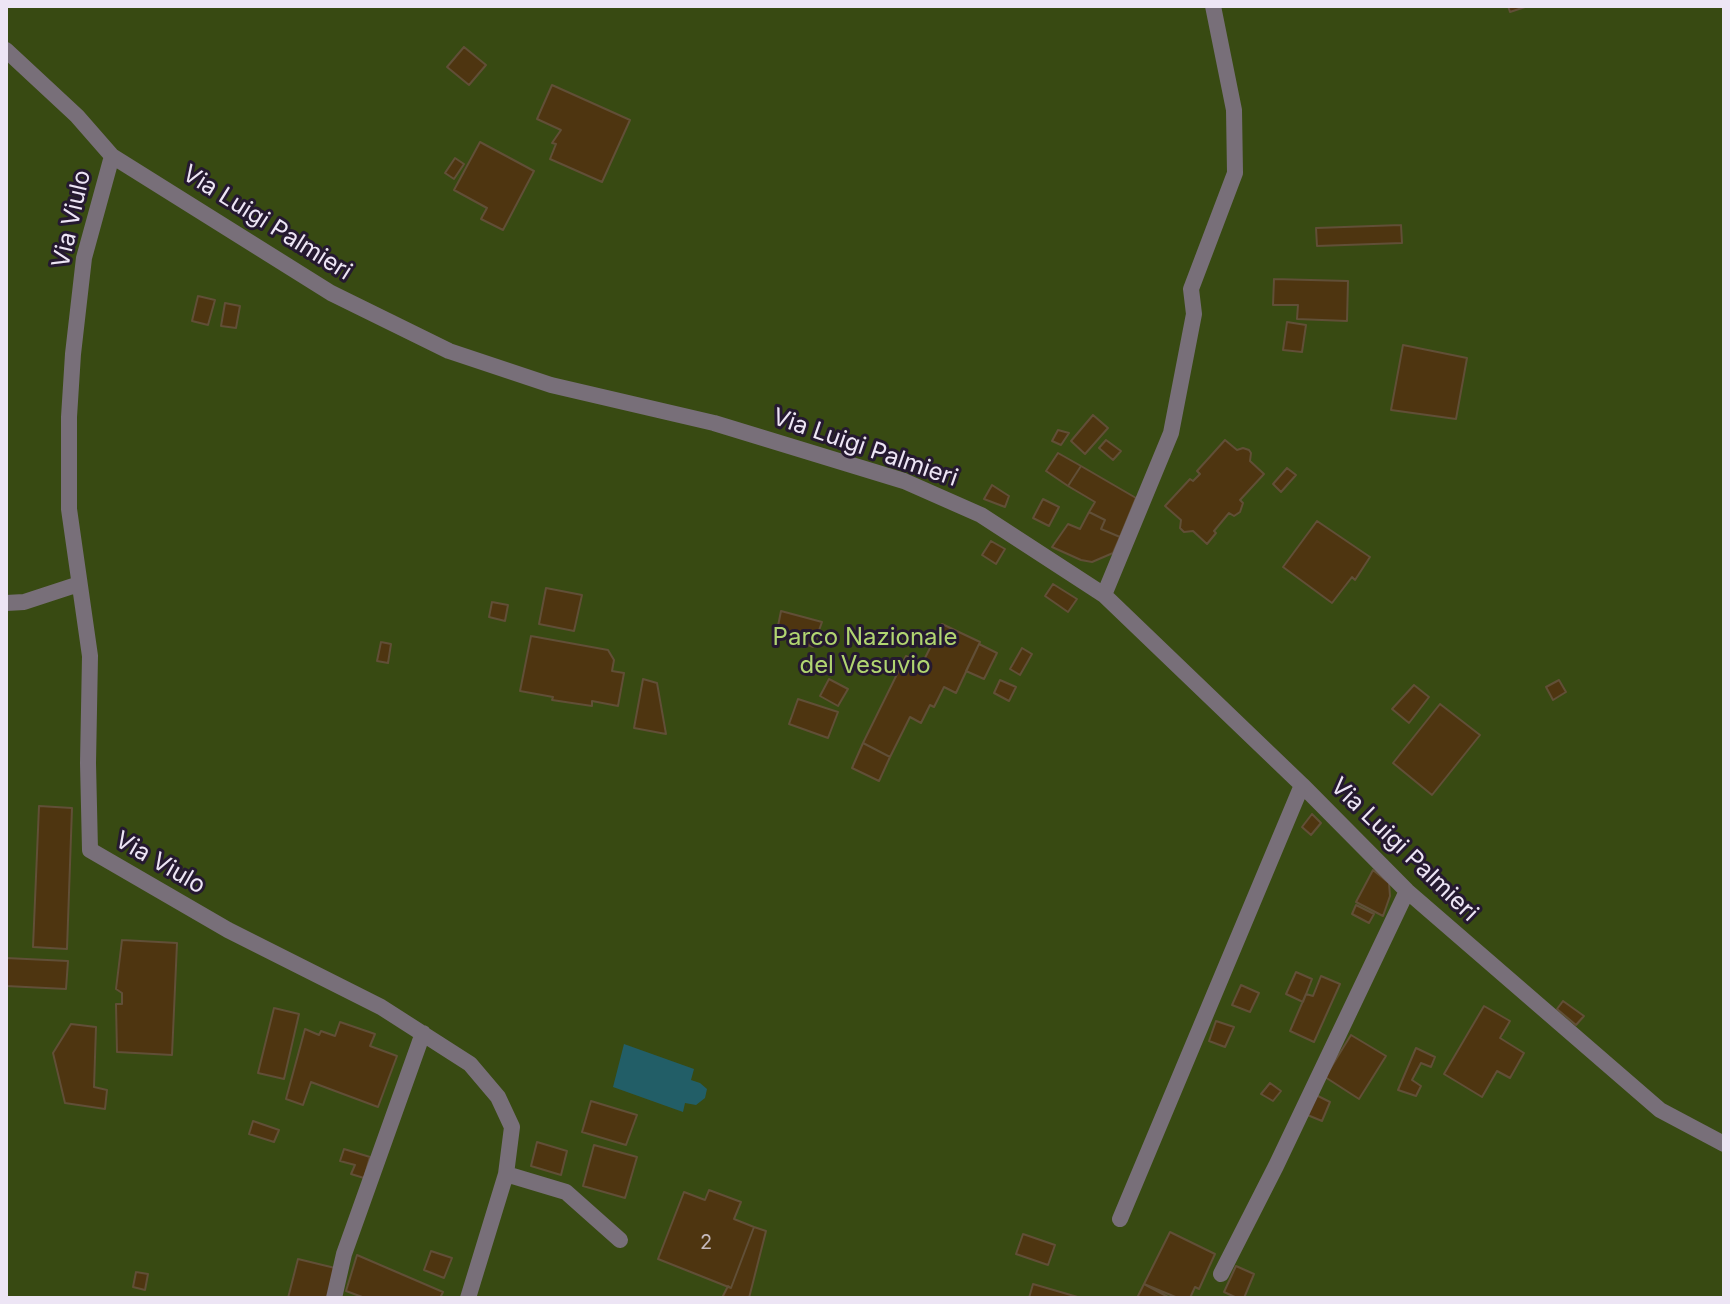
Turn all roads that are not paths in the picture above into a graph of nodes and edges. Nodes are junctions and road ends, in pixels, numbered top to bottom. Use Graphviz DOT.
graph roads {
  1 [pos="1213,6"];
  2 [pos="6,50"];
  3 [pos="112,156"];
  4 [pos="79,584"];
  5 [pos="1104,595"];
  6 [pos="6,603"];
  7 [pos="1302,785"];
  8 [pos="1407,891"];
  9 [pos="423,1033"];
  10 [pos="1724,1144"];
  11 [pos="506,1174"];
  12 [pos="1120,1219"];
  13 [pos="620,1240"];
  14 [pos="1221,1274"];
  15 [pos="334,1298"];
  16 [pos="468,1298"];
  1 -- 5 [label="street"];
  2 -- 3 [label="street, Via Luigi Palmieri"];
  3 -- 4 [label="street, Via Viulo"];
  3 -- 5 [label="street, Via Luigi Palmieri"];
  4 -- 6 [label="street"];
  4 -- 9 [label="street, Via Viulo"];
  5 -- 7 [label="street, Via Luigi Palmieri"];
  7 -- 8 [label="street, Via Luigi Palmieri"];
  7 -- 12 [label="street"];
  8 -- 10 [label="street, Via Luigi Palmieri"];
  8 -- 14 [label="street"];
  9 -- 11 [label="street, Via Viulo"];
  9 -- 15 [label="street"];
  11 -- 13 [label="street"];
  11 -- 16 [label="street, Via Viulo"];
}
